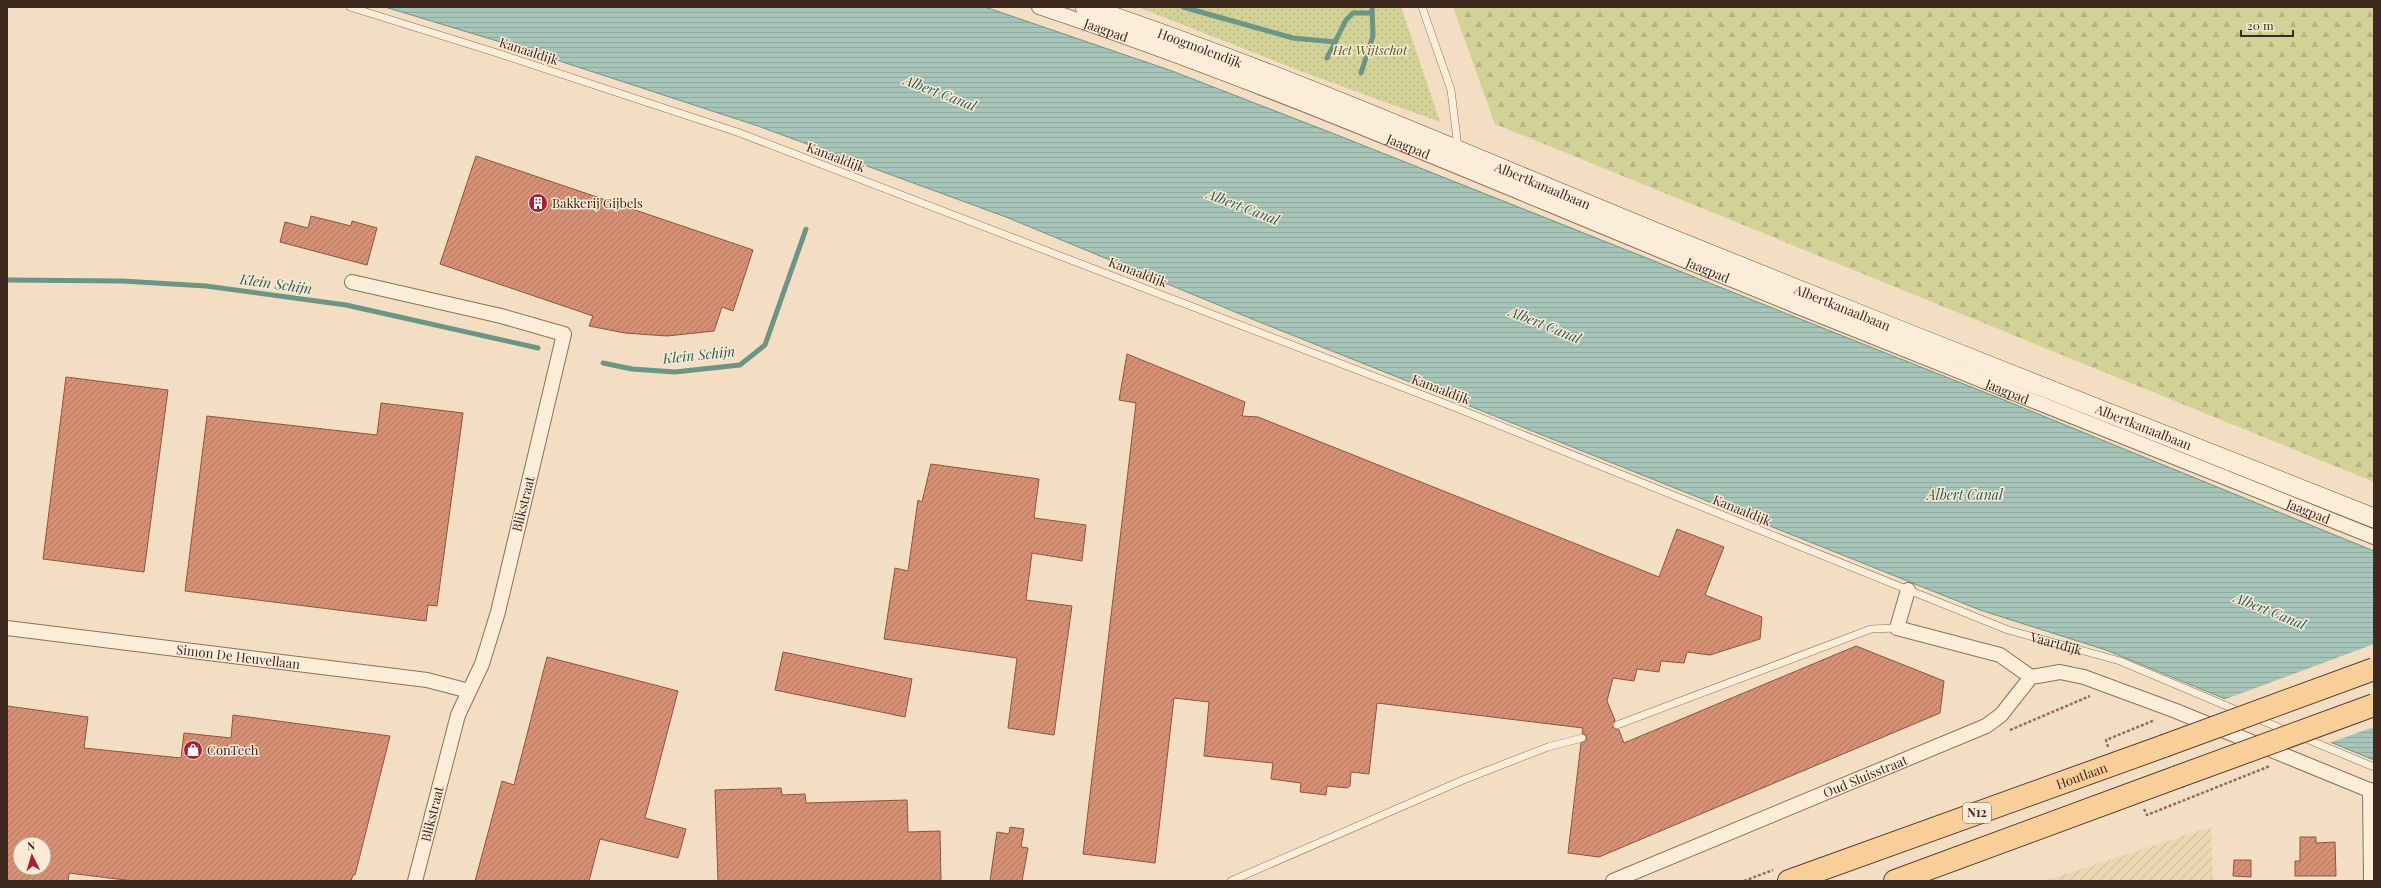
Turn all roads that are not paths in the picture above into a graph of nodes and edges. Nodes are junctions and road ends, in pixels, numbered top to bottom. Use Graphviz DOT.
graph roads {
  1 [pos="350,7"];
  2 [pos="1039,7"];
  3 [pos="1085,7"];
  4 [pos="1422,7"];
  5 [pos="1314,93"];
  6 [pos="1459,152"];
  7 [pos="352,282"];
  8 [pos="2374,518"];
  9 [pos="2374,537"];
  10 [pos="1908,590"];
  11 [pos="7,628"];
  12 [pos="1897,628"];
  13 [pos="2374,669"];
  14 [pos="2030,677"];
  15 [pos="469,691"];
  16 [pos="2374,705"];
  17 [pos="1617,725"];
  18 [pos="1582,738"];
  19 [pos="2374,767"];
  20 [pos="2372,791"];
  21 [pos="415,881"];
  22 [pos="1231,881"];
  23 [pos="1614,881"];
  24 [pos="1789,881"];
  25 [pos="1895,881"];
  26 [pos="2371,881"];
  1 -- 10 [label="lane, Kanaaldijk"];
  2 -- 9 [label="street, Jaagpad"];
  3 -- 5 [label="street, Hoogmolendijk"];
  4 -- 6 [label="lane"];
  5 -- 6 [label="street, Albertkanaalbaan"];
  6 -- 8 [label="street, Albertkanaalbaan"];
  7 -- 15 [label="street, Blikstraat"];
  10 -- 12 [label="street"];
  10 -- 19 [label="lane, Vaartdijk"];
  11 -- 15 [label="street, Simon De Heuvellaan"];
  12 -- 14 [label="street"];
  12 -- 17 [label="lane"];
  13 -- 24 [label="main road, Houtlaan / N12, bridge"];
  14 -- 20 [label="street"];
  14 -- 23 [label="street, Oud Sluisstraat"];
  15 -- 21 [label="street, Blikstraat"];
  16 -- 25 [label="main road, bridge"];
  18 -- 22 [label="lane"];
  20 -- 26 [label="street"];
}
